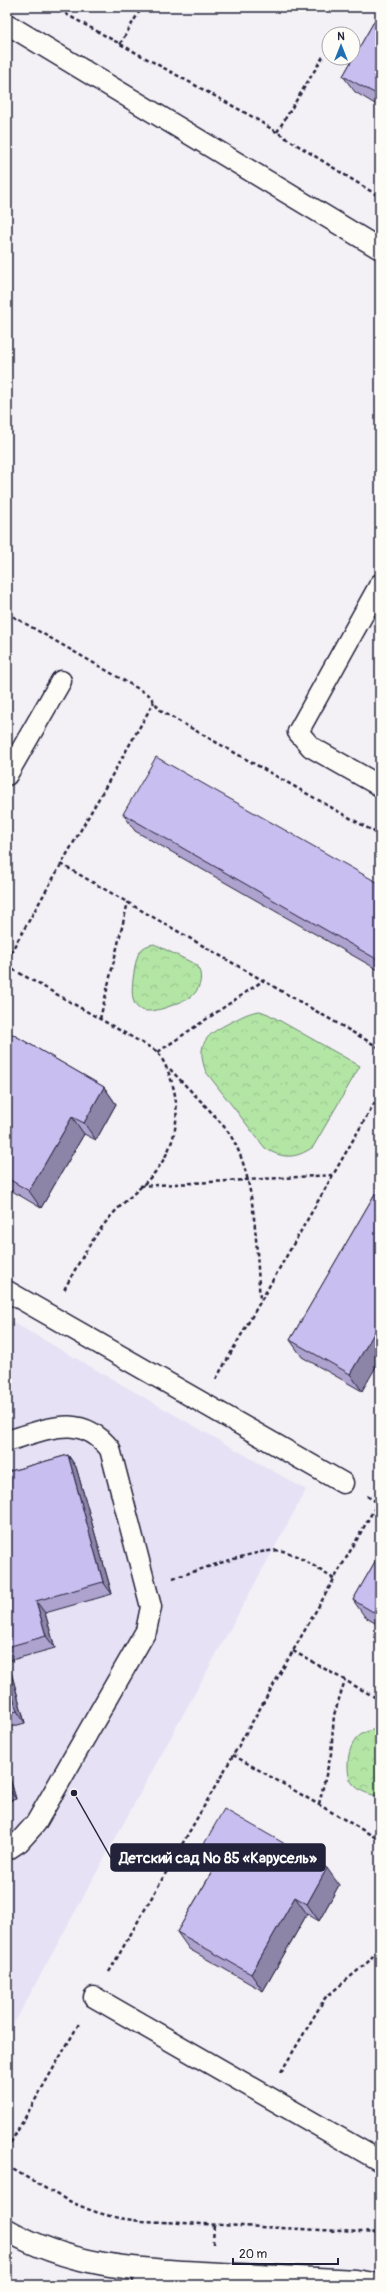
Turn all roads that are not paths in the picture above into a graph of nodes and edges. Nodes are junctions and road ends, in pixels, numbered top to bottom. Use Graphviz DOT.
graph roads {
  1 [pos="7,24"];
  2 [pos="380,249"];
  3 [pos="380,584"];
  4 [pos="61,681"];
  5 [pos="7,775"];
  6 [pos="380,786"];
  7 [pos="7,1291"];
  8 [pos="7,1441"];
  9 [pos="343,1483"];
  10 [pos="7,1850"];
  11 [pos="94,1997"];
  12 [pos="380,2161"];
  13 [pos="7,2230"];
  14 [pos="149,2278"];
  15 [pos="380,2285"];
  1 -- 2 [label="lane"];
  3 -- 6 [label="lane"];
  4 -- 5 [label="lane"];
  7 -- 9 [label="lane"];
  8 -- 10 [label="lane"];
  11 -- 12 [label="lane"];
  13 -- 14 [label="street"];
  14 -- 15 [label="street"];
}
